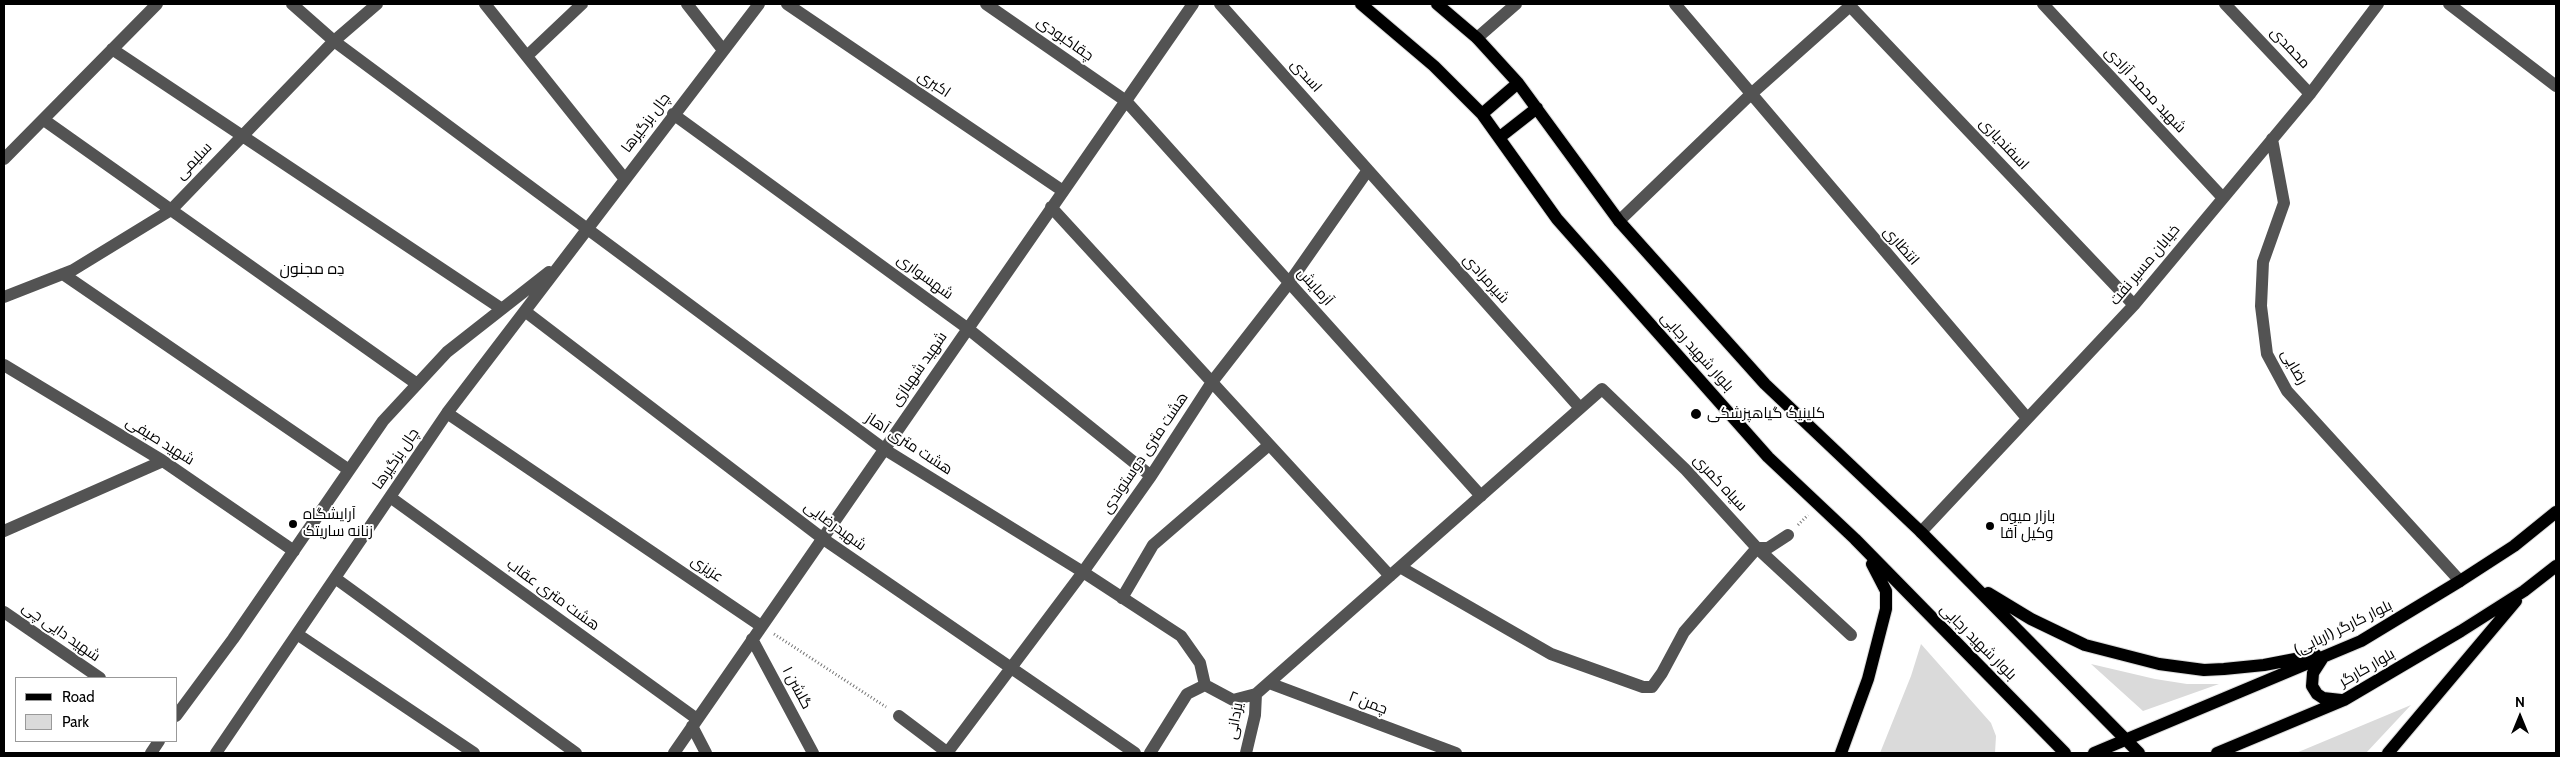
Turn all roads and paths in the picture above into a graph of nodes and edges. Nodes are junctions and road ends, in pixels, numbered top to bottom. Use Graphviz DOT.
graph roads {
  1 [pos="157,4"];
  2 [pos="292,4"];
  3 [pos="377,4"];
  4 [pos="485,4"];
  5 [pos="582,4"];
  6 [pos="687,4"];
  7 [pos="759,4"];
  8 [pos="786,4"];
  9 [pos="986,4"];
  10 [pos="1193,4"];
  11 [pos="1220,4"];
  12 [pos="1361,4"];
  13 [pos="1437,4"];
  14 [pos="1516,4"];
  15 [pos="1675,4"];
  16 [pos="2043,4"];
  17 [pos="2225,4"];
  18 [pos="2378,4"];
  19 [pos="2449,4"];
  20 [pos="1849,5"];
  21 [pos="1477,38"];
  22 [pos="334,42"];
  23 [pos="112,50"];
  24 [pos="723,50"];
  25 [pos="527,56"];
  26 [pos="1518,83"];
  27 [pos="2556,86"];
  28 [pos="2310,94"];
  29 [pos="1750,95"];
  30 [pos="1126,101"];
  31 [pos="1537,108"];
  32 [pos="673,114"];
  33 [pos="1482,114"];
  34 [pos="44,120"];
  35 [pos="242,136"];
  36 [pos="1500,137"];
  37 [pos="2272,139"];
  38 [pos="4,159"];
  39 [pos="1368,170"];
  40 [pos="624,178"];
  41 [pos="1063,191"];
  42 [pos="2222,198"];
  43 [pos="1051,207"];
  44 [pos="171,210"];
  45 [pos="1619,222"];
  46 [pos="585,230"];
  47 [pos="561,262"];
  48 [pos="63,274"];
  49 [pos="1289,283"];
  50 [pos="4,297"];
  51 [pos="2134,305"];
  52 [pos="502,309"];
  53 [pos="526,312"];
  54 [pos="967,328"];
  55 [pos="4,365"];
  56 [pos="1212,382"];
  57 [pos="417,384"];
  58 [pos="1580,408"];
  59 [pos="447,413"];
  60 [pos="2028,418"];
  61 [pos="1269,445"];
  62 [pos="884,449"];
  63 [pos="163,460"];
  64 [pos="349,470"];
  65 [pos="1151,476"];
  66 [pos="1481,496"];
  67 [pos="390,497"];
  68 [pos="1818,506"];
  69 [pos="2556,512"];
  70 [pos="4,531"];
  71 [pos="1921,532"];
  72 [pos="1788,535"];
  73 [pos="822,538"];
  74 [pos="1855,539"];
  75 [pos="1757,548"];
  76 [pos="294,551"];
  77 [pos="2556,566"];
  78 [pos="1083,572"];
  79 [pos="1395,572"];
  80 [pos="335,578"];
  81 [pos="2460,581"];
  82 [pos="1970,582"];
  83 [pos="2524,591"];
  84 [pos="1122,598"];
  85 [pos="4,612"];
  86 [pos="761,626"];
  87 [pos="297,634"];
  88 [pos="1851,635"];
  89 [pos="752,638"];
  90 [pos="2361,641"];
  91 [pos="2322,659"];
  92 [pos="1011,670"];
  93 [pos="99,677"];
  94 [pos="1269,683"];
  95 [pos="1205,685"];
  96 [pos="1256,694"];
  97 [pos="2344,700"];
  98 [pos="178,713"];
  99 [pos="899,716"];
  100 [pos="694,723"];
  101 [pos="2126,741"];
  102 [pos="159,742"];
  103 [pos="151,753"];
  104 [pos="216,753"];
  105 [pos="474,753"];
  106 [pos="576,753"];
  107 [pos="674,753"];
  108 [pos="706,753"];
  109 [pos="813,753"];
  110 [pos="947,753"];
  111 [pos="1135,753"];
  112 [pos="1150,753"];
  113 [pos="1246,753"];
  114 [pos="1456,753"];
  115 [pos="1841,753"];
  116 [pos="2065,753"];
  117 [pos="2094,753"];
  118 [pos="2139,753"];
  119 [pos="2217,753"];
  120 [pos="2388,753"];
  1 -- 23 [label="street"];
  2 -- 22 [label="street, هشت متری آهاز"];
  3 -- 22 [label="street, سلیمی"];
  4 -- 25 [label="street"];
  5 -- 25 [label="street"];
  6 -- 24 [label="street"];
  7 -- 24 [label="street, چال بزگیرها"];
  8 -- 41 [label="street, اکبری"];
  9 -- 30 [label="street, چقاکبودی"];
  10 -- 30 [label="street, شهید شهبازی"];
  11 -- 39 [label="street, اسدی"];
  12 -- 33 [label="main road, بلوار شهید رجایی"];
  13 -- 21 [label="main road, بلوار شهید رجایی"];
  14 -- 21 [label="street"];
  15 -- 29 [label="street, انتظاری"];
  16 -- 42 [label="street, شهید محمد آزادی"];
  17 -- 28 [label="street, محمدی"];
  18 -- 28 [label="street, خیابان مسیر نفت"];
  19 -- 27 [label="street"];
  20 -- 29 [label="street"];
  20 -- 51 [label="street, اسفندیاری"];
  21 -- 26 [label="main road, بلوار شهید رجایی"];
  22 -- 35 [label="street, سلیمی"];
  22 -- 46 [label="street, هشت متری آهاز"];
  23 -- 34 [label="street"];
  23 -- 35 [label="street"];
  24 -- 32 [label="street, چال بزگیرها"];
  25 -- 40 [label="street"];
  26 -- 31 [label="main road, بلوار شهید رجایی"];
  26 -- 33 [label="main road"];
  28 -- 37 [label="street, خیابان مسیر نفت"];
  29 -- 45 [label="street"];
  29 -- 60 [label="street, انتظاری"];
  30 -- 41 [label="street, شهید شهبازی"];
  30 -- 49 [label="street, آزمایش"];
  31 -- 36 [label="main road"];
  31 -- 45 [label="main road, بلوار شهید رجایی"];
  32 -- 40 [label="street, چال بزگیرها"];
  32 -- 54 [label="street, شهسواری"];
  33 -- 36 [label="main road, بلوار شهید رجایی"];
  34 -- 38 [label="street"];
  34 -- 44 [label="street"];
  35 -- 44 [label="street, سلیمی"];
  35 -- 52 [label="street"];
  36 -- 68 [label="main road, بلوار شهید رجایی"];
  37 -- 42 [label="street, خیابان مسیر نفت"];
  37 -- 81 [label="street, رضایی"];
  39 -- 49 [label="street, هشت متری دوستوندی"];
  39 -- 58 [label="street, شیرمرادی"];
  40 -- 46 [label="street, چال بزگیرها"];
  41 -- 43 [label="street, شهید شهبازی"];
  42 -- 51 [label="street, خیابان مسیر نفت"];
  43 -- 54 [label="street, شهید شهبازی"];
  43 -- 56 [label="street"];
  44 -- 48 [label="street, سلیمی"];
  44 -- 57 [label="street"];
  45 -- 71 [label="main road, بلوار شهید رجایی"];
  46 -- 47 [label="street, چال بزگیرها"];
  46 -- 62 [label="street, هشت متری آهاز"];
  47 -- 52 [label="street, چال بزگیرها"];
  47 -- 53 [label="street, چال بزگیرها"];
  48 -- 50 [label="street, سلیمی"];
  48 -- 64 [label="street"];
  49 -- 56 [label="street, هشت متری دوستوندی"];
  49 -- 66 [label="street, آزمایش"];
  51 -- 60 [label="street, خیابان مسیر نفت"];
  52 -- 57 [label="street, چال بزگیرها"];
  53 -- 59 [label="street, چال بزگیرها"];
  53 -- 73 [label="street, شهیدرضایی"];
  54 -- 62 [label="street, شهید شهبازی"];
  54 -- 65 [label="street, شهسواری"];
  55 -- 63 [label="street, شهید صیفی"];
  56 -- 61 [label="street"];
  56 -- 65 [label="street, هشت متری دوستوندی"];
  57 -- 64 [label="street, چال بزگیرها"];
  58 -- 66 [label="street"];
  58 -- 75 [label="street, سیاه کمری"];
  59 -- 67 [label="street, چال بزگیرها"];
  59 -- 86 [label="street, عزیزی"];
  60 -- 71 [label="street, خیابان مسیر نفت"];
  61 -- 79 [label="street"];
  61 -- 84 [label="street"];
  62 -- 73 [label="street, شهید شهبازی"];
  62 -- 78 [label="street, هشت متری آهاز"];
  63 -- 70 [label="street"];
  63 -- 76 [label="street, شهید صیفی"];
  64 -- 76 [label="street, چال بزگیرها"];
  65 -- 78 [label="street, هشت متری دوستوندی"];
  66 -- 79 [label="street"];
  67 -- 80 [label="street, چال بزگیرها"];
  67 -- 100 [label="street, هشت متری عقاب"];
  68 -- 72 [label="path"];
  68 -- 74 [label="main road, بلوار شهید رجایی"];
  69 -- 81 [label="main road, بلوار کارگر (اربابی)"];
  71 -- 82 [label="main road, بلوار شهید رجایی"];
  72 -- 75 [label="street"];
  73 -- 86 [label="street, شهید شهبازی"];
  73 -- 92 [label="street, شهیدرضایی"];
  74 -- 115 [label="main road"];
  74 -- 116 [label="main road, بلوار شهید رجایی"];
  75 -- 79 [label="street"];
  75 -- 88 [label="street, سیاه کمری"];
  76 -- 98 [label="street, چال بزگیرها"];
  77 -- 83 [label="main road"];
  78 -- 84 [label="street, هشت متری آهاز"];
  78 -- 92 [label="street, هشت متری دوستوندی"];
  79 -- 94 [label="street"];
  80 -- 87 [label="street, چال بزگیرها"];
  80 -- 106 [label="street"];
  81 -- 90 [label="main road, بلوار کارگر (اربابی)"];
  82 -- 90 [label="main road"];
  82 -- 101 [label="main road, بلوار شهید رجایی"];
  83 -- 97 [label="main road, بلوار کارگر"];
  83 -- 120 [label="main road"];
  84 -- 95 [label="street, هشت متری آهاز"];
  85 -- 93 [label="street, شهید دایی چی"];
  86 -- 89 [label="street, شهید شهبازی"];
  86 -- 99 [label="path"];
  87 -- 104 [label="street, چال بزگیرها"];
  87 -- 105 [label="street"];
  89 -- 100 [label="street, شهید شهبازی"];
  89 -- 109 [label="street, گلشن ۱"];
  90 -- 91 [label="main road, بلوار کارگر (اربابی)"];
  91 -- 97 [label="main road"];
  91 -- 101 [label="main road, بلوار کارگر (اربابی)"];
  92 -- 110 [label="street, هشت متری دوستوندی"];
  92 -- 111 [label="street, شهیدرضایی"];
  94 -- 96 [label="street"];
  94 -- 114 [label="street, چمن ۲"];
  95 -- 96 [label="street"];
  95 -- 112 [label="street"];
  96 -- 113 [label="street, یزدانی"];
  97 -- 119 [label="main road, بلوار کارگر"];
  99 -- 110 [label="street"];
  100 -- 107 [label="street, شهید شهبازی"];
  100 -- 108 [label="street"];
  101 -- 117 [label="main road, بلوار کارگر (اربابی)"];
  101 -- 118 [label="main road, بلوار شهید رجایی"];
  102 -- 103 [label="street"];
}
